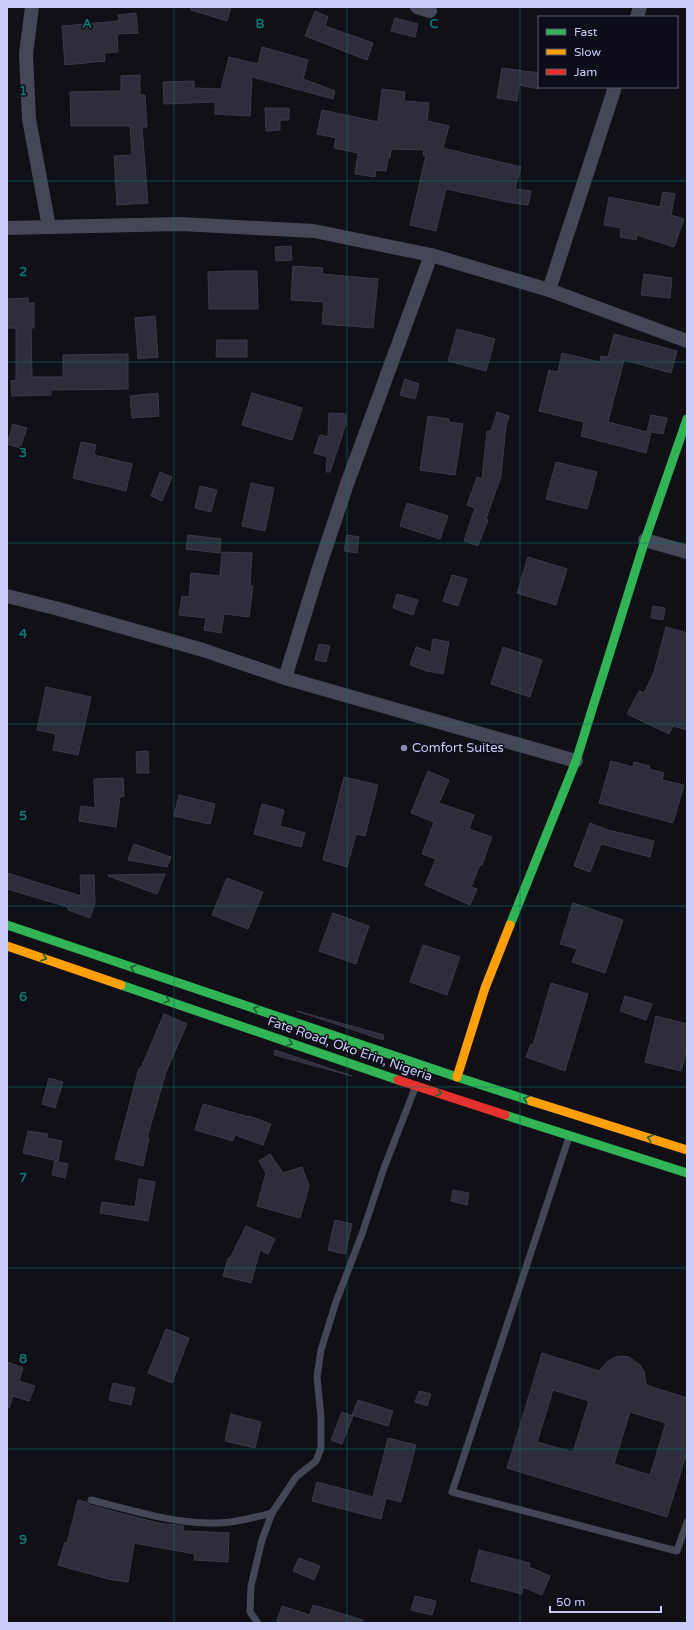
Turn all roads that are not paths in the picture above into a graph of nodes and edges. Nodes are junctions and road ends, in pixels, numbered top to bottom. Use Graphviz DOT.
graph roads {
  1 [pos="32,7"];
  2 [pos="615,88"];
  3 [pos="49,227"];
  4 [pos="7,228"];
  5 [pos="430,255"];
  6 [pos="549,290"];
  7 [pos="687,340"];
  8 [pos="687,419"];
  9 [pos="645,540"];
  10 [pos="687,552"];
  11 [pos="7,596"];
  12 [pos="285,678"];
  13 [pos="576,761"];
  14 [pos="7,925"];
  15 [pos="7,946"];
  16 [pos="457,1078"];
  17 [pos="416,1086"];
  18 [pos="570,1135"];
  19 [pos="687,1150"];
  20 [pos="687,1173"];
  21 [pos="91,1500"];
  22 [pos="272,1513"];
  23 [pos="687,1522"];
  24 [pos="258,1623"];
  1 -- 3 [label="street"];
  2 -- 6 [label="street"];
  3 -- 4 [label="street"];
  3 -- 5 [label="street"];
  5 -- 6 [label="street"];
  5 -- 12 [label="street"];
  6 -- 7 [label="street"];
  8 -- 9 [label="street"];
  9 -- 10 [label="street"];
  9 -- 13 [label="street"];
  11 -- 12 [label="street"];
  12 -- 13 [label="street"];
  13 -- 16 [label="street"];
  16 -- 14 [label="street, Fate Road, Oko Erin, Nigeria, one-way"];
  15 -- 17 [label="street, Fate Road, Oko Erin, Nigeria, one-way"];
  19 -- 16 [label="street, Fate Road, Oko Erin, Nigeria, one-way"];
  17 -- 18 [label="street, Fate Road, Oko Erin, Nigeria, one-way"];
  17 -- 22 [label="lane"];
  18 -- 20 [label="street, Fate Road, Oko Erin, Nigeria"];
  18 -- 23 [label="lane"];
  21 -- 22 [label="lane"];
  22 -- 24 [label="lane"];
}
